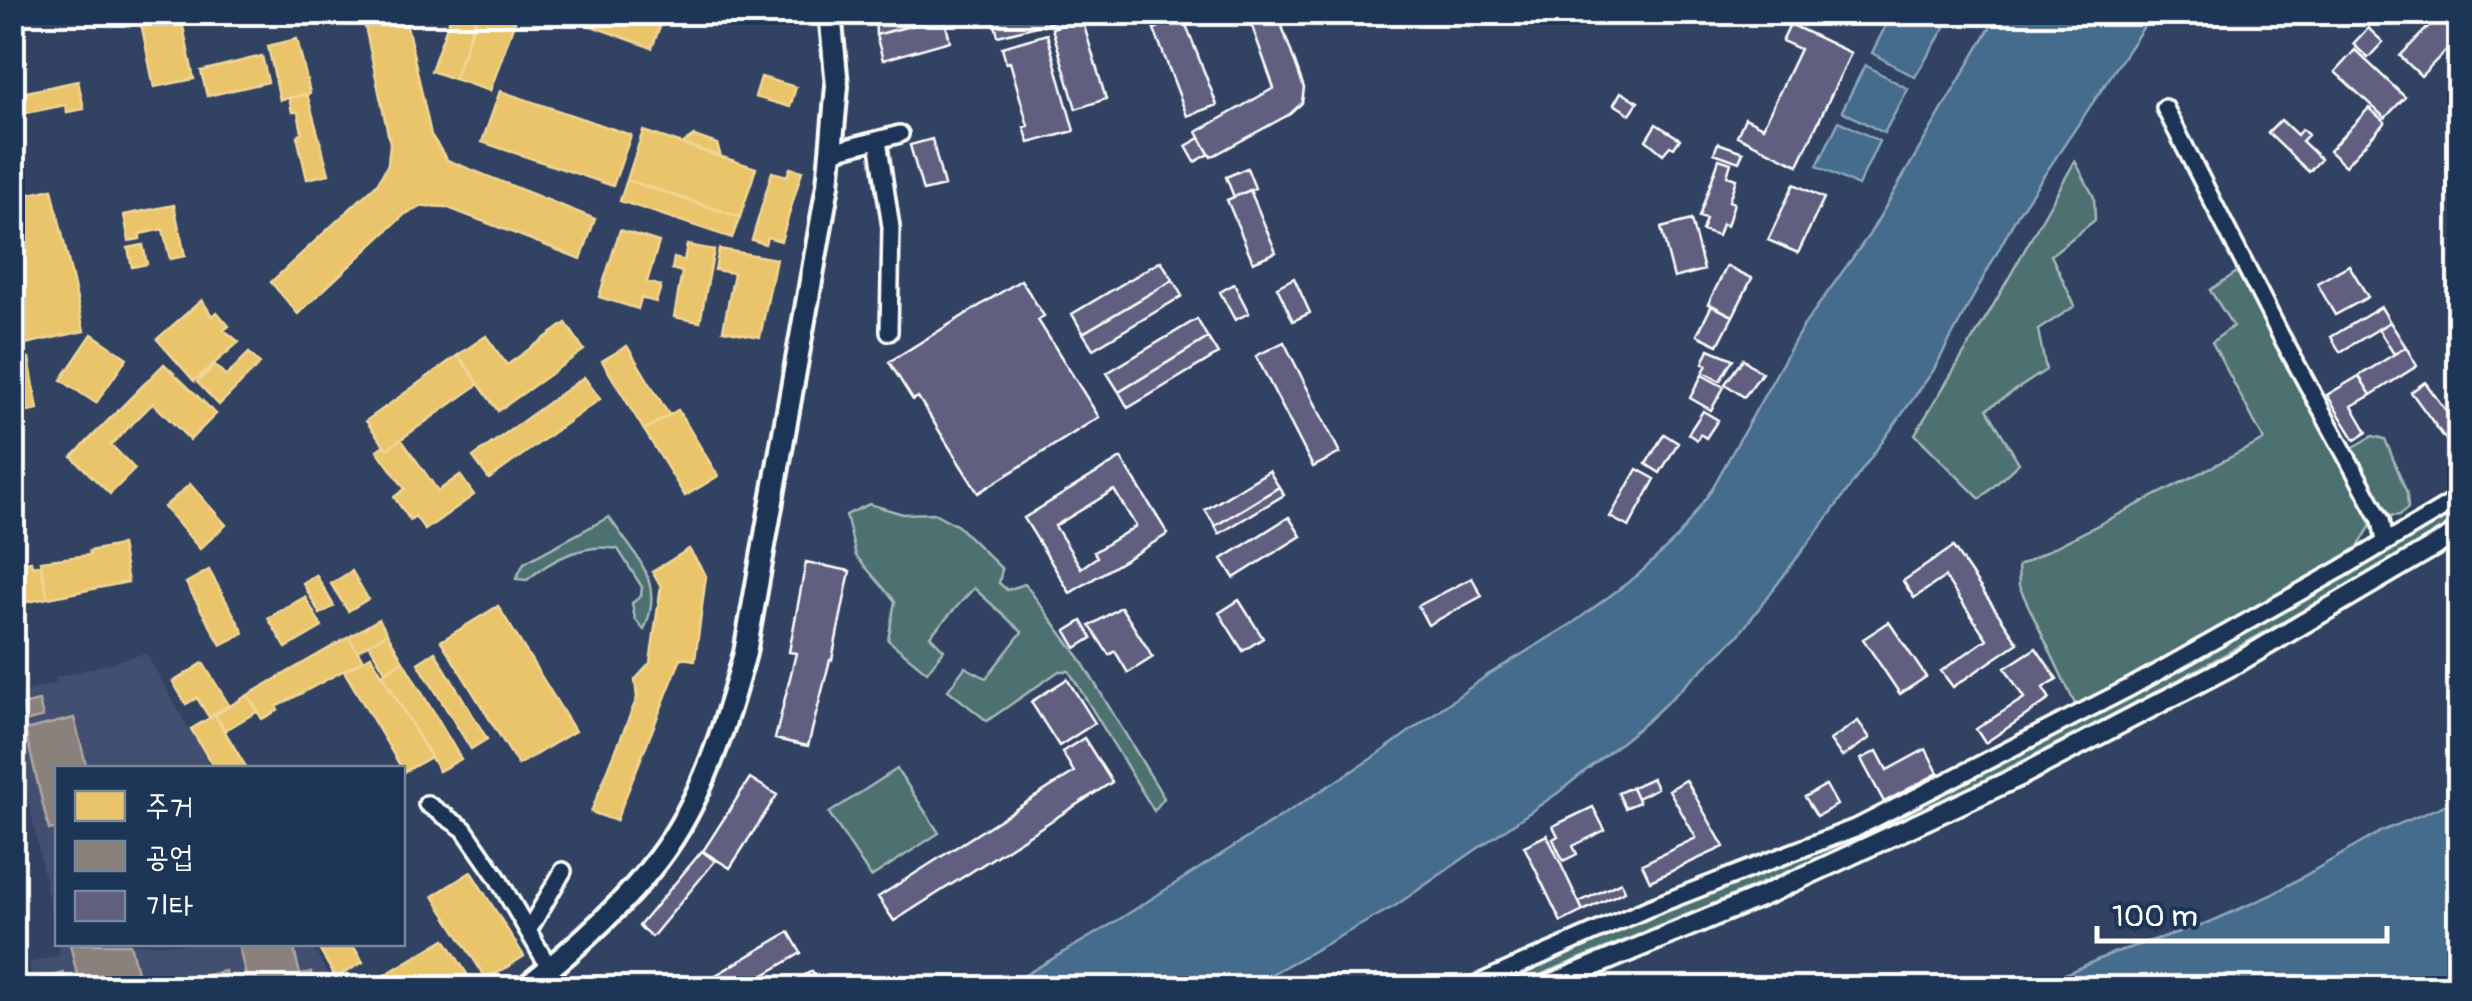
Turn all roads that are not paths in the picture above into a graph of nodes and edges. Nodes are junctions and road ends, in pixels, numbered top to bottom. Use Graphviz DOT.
graph roads {
  1 [pos="830,12"];
  2 [pos="2165,108"];
  3 [pos="900,134"];
  4 [pos="878,140"];
  5 [pos="831,152"];
  6 [pos="889,332"];
  7 [pos="2460,498"];
  8 [pos="2460,531"];
  9 [pos="2385,541"];
  10 [pos="428,804"];
  11 [pos="563,871"];
  12 [pos="528,932"];
  13 [pos="550,969"];
  14 [pos="525,988"];
  15 [pos="1468,988"];
  16 [pos="1540,988"];
  1 -- 5 [label="main road"];
  2 -- 9 [label="street"];
  3 -- 4 [label="street"];
  4 -- 5 [label="street"];
  4 -- 6 [label="street"];
  5 -- 13 [label="main road"];
  7 -- 9 [label="street"];
  8 -- 16 [label="street"];
  9 -- 15 [label="street"];
  10 -- 12 [label="street"];
  11 -- 12 [label="street"];
  12 -- 13 [label="street"];
  13 -- 14 [label="main road"];
}
